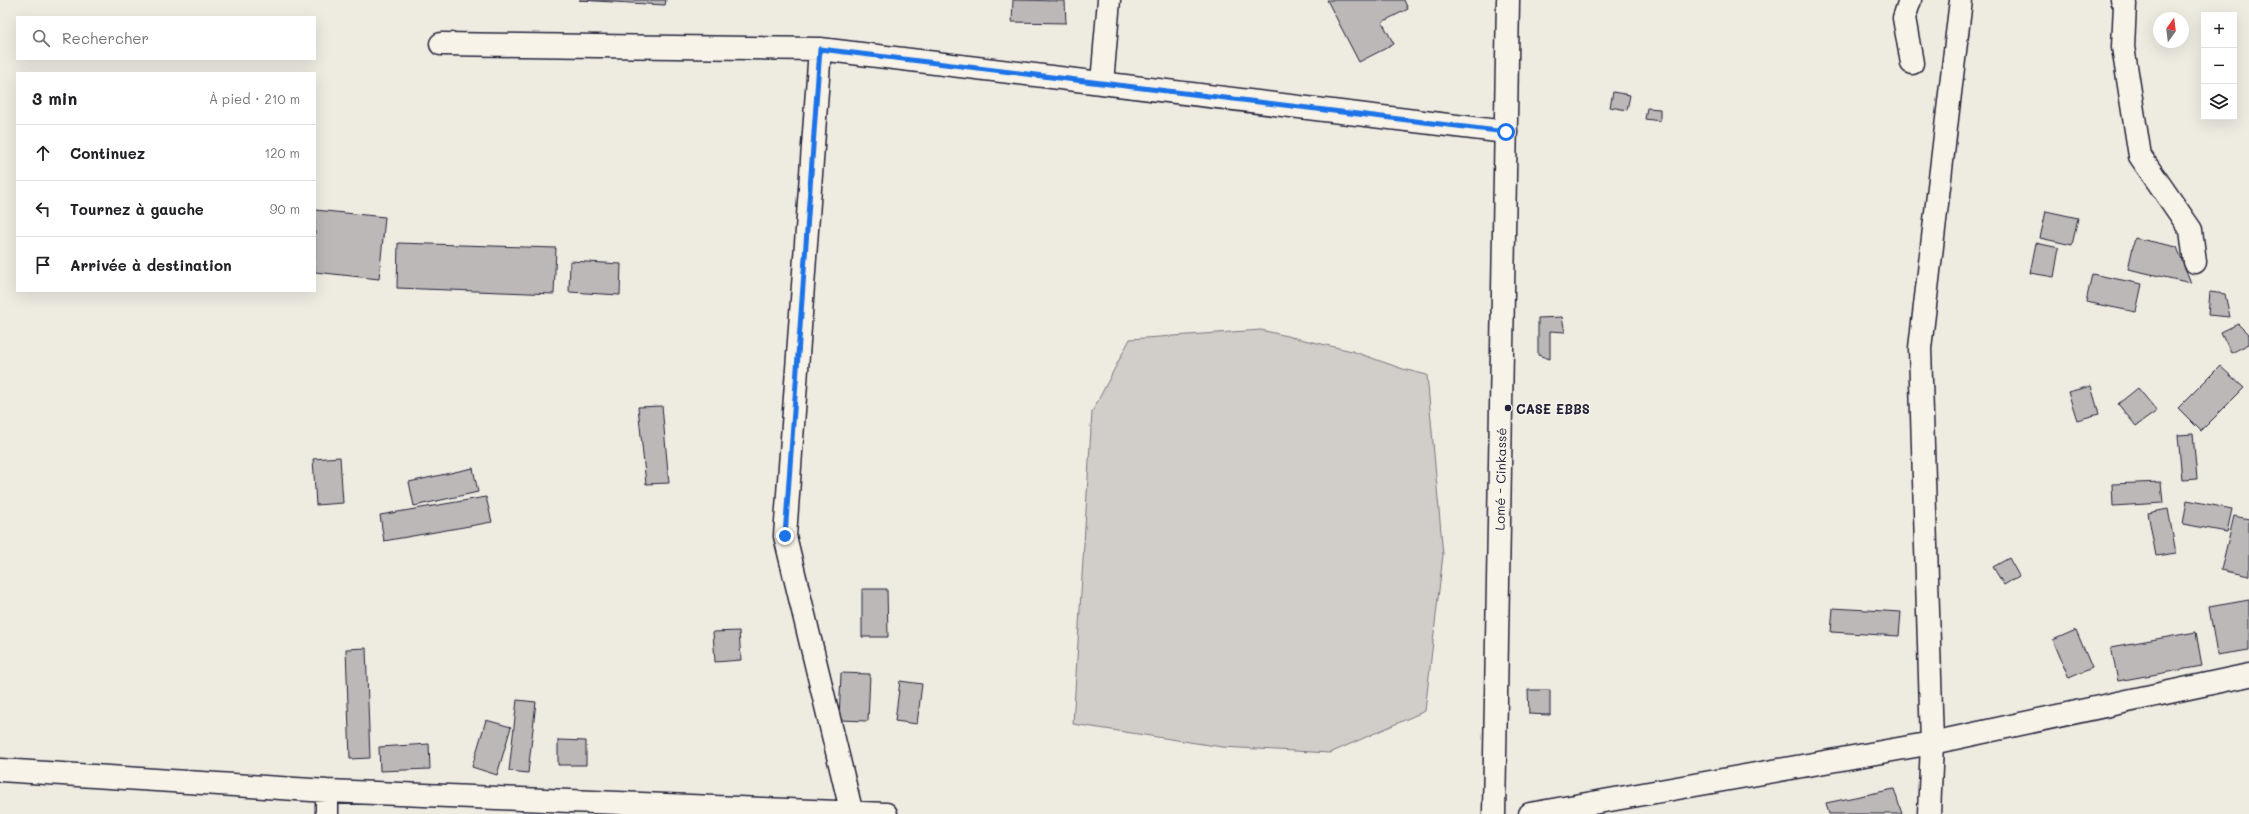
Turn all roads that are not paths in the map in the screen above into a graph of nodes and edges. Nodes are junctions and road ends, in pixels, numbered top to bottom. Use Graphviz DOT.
graph roads {
  1 [pos="1109,0"];
  2 [pos="1508,0"];
  3 [pos="1910,0"];
  4 [pos="1961,0"];
  5 [pos="2122,0"];
  6 [pos="441,44"];
  7 [pos="820,49"];
  8 [pos="1912,63"];
  9 [pos="1102,83"];
  10 [pos="1506,132"];
  11 [pos="2195,262"];
  12 [pos="2249,674"];
  13 [pos="1932,743"];
  14 [pos="0,770"];
  15 [pos="327,791"];
  16 [pos="327,814"];
  17 [pos="852,814"];
  18 [pos="886,814"];
  19 [pos="1494,814"];
  20 [pos="1530,814"];
  21 [pos="1929,814"];
  1 -- 9 [label="main road"];
  2 -- 10 [label="main road, Lomé - Cinkassé"];
  3 -- 8 [label="main road"];
  4 -- 13 [label="main road"];
  5 -- 11 [label="main road"];
  6 -- 7 [label="main road"];
  7 -- 9 [label="main road"];
  7 -- 17 [label="main road"];
  9 -- 10 [label="main road"];
  10 -- 19 [label="main road, Lomé - Cinkassé"];
  12 -- 13 [label="main road"];
  13 -- 20 [label="main road"];
  13 -- 21 [label="main road"];
  14 -- 15 [label="main road"];
  15 -- 16 [label="main road"];
  15 -- 17 [label="main road"];
  17 -- 18 [label="main road"];
}
